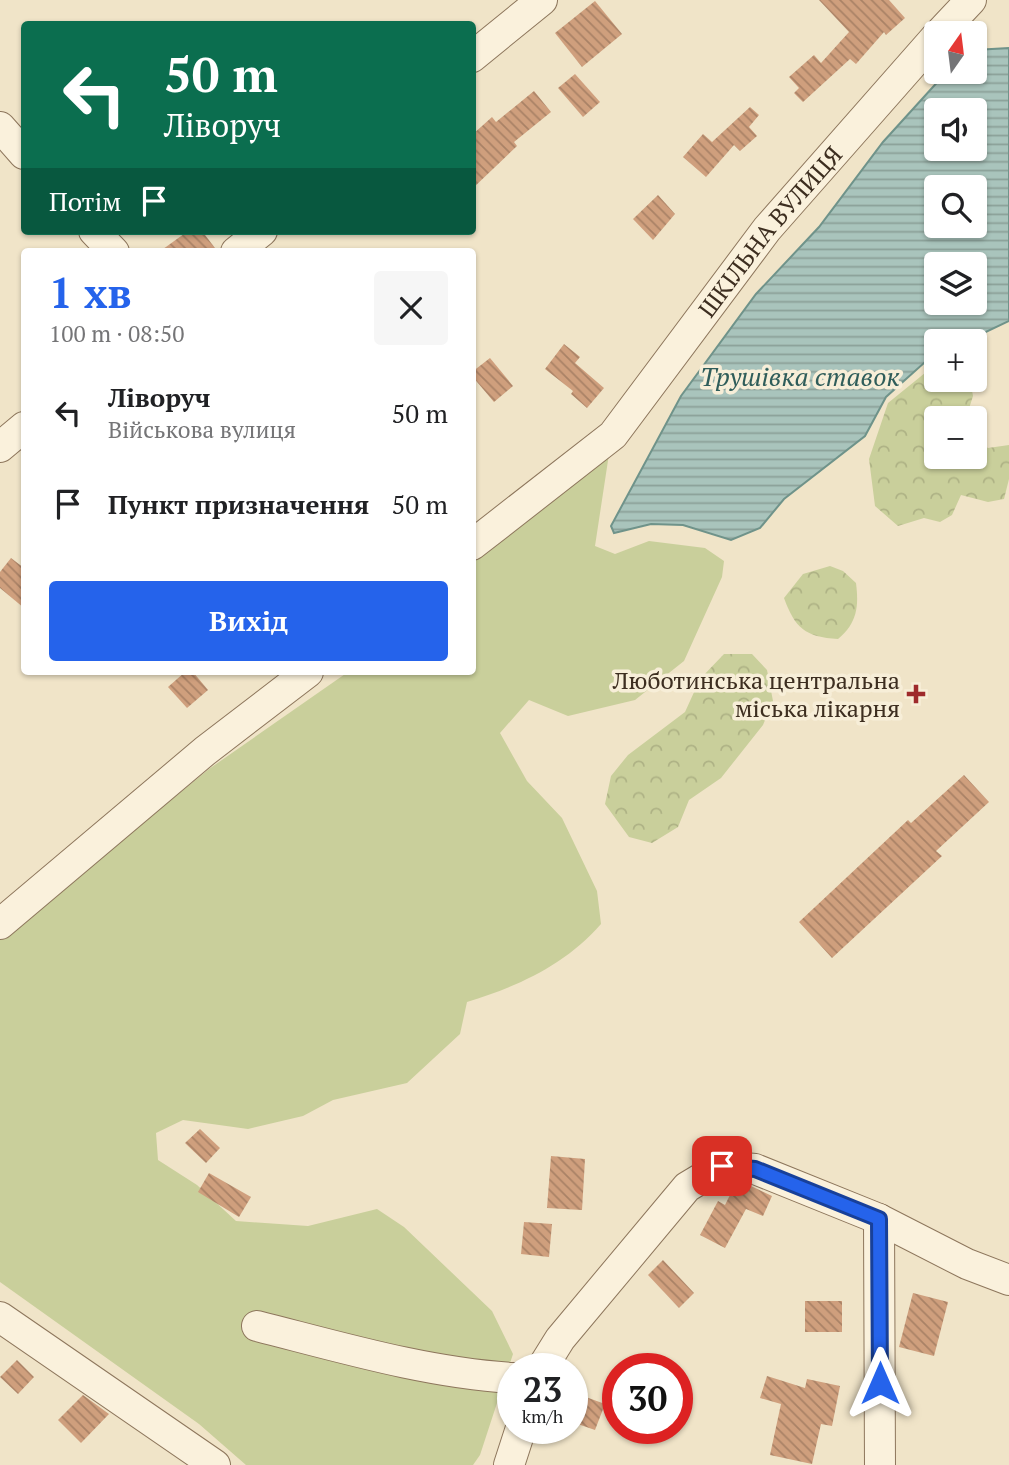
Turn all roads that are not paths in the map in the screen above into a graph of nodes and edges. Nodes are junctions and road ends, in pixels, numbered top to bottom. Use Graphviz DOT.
graph roads {
  1 [pos="542,0"];
  2 [pos="971,0"];
  3 [pos="951,21"];
  4 [pos="924,51"];
  5 [pos="476,54"];
  6 [pos="0,127"];
  7 [pos="21,151"];
  8 [pos="98,235"];
  9 [pos="257,235"];
  10 [pos="110,248"];
  11 [pos="241,248"];
  12 [pos="21,430"];
  13 [pos="0,447"];
  14 [pos="476,542"];
  15 [pos="304,675"];
  16 [pos="0,924"];
  17 [pos="879,1219"];
  18 [pos="1009,1280"];
  19 [pos="0,1317"];
  20 [pos="257,1326"];
  21 [pos="551,1353"];
  22 [pos="497,1377"];
  23 [pos="516,1444"];
  24 [pos="215,1465"];
  25 [pos="509,1465"];
  26 [pos="880,1465"];
  1 -- 5 [label="street"];
  2 -- 3 [label="street"];
  4 -- 14 [label="street, ШКІЛЬНА ВУЛИЦЯ"];
  6 -- 7 [label="street"];
  8 -- 10 [label="street"];
  9 -- 11 [label="street"];
  12 -- 13 [label="street"];
  15 -- 16 [label="street"];
  17 -- 18 [label="street"];
  17 -- 21 [label="street"];
  17 -- 26 [label="street"];
  19 -- 24 [label="street"];
  20 -- 22 [label="street"];
  23 -- 25 [label="street"];
}
